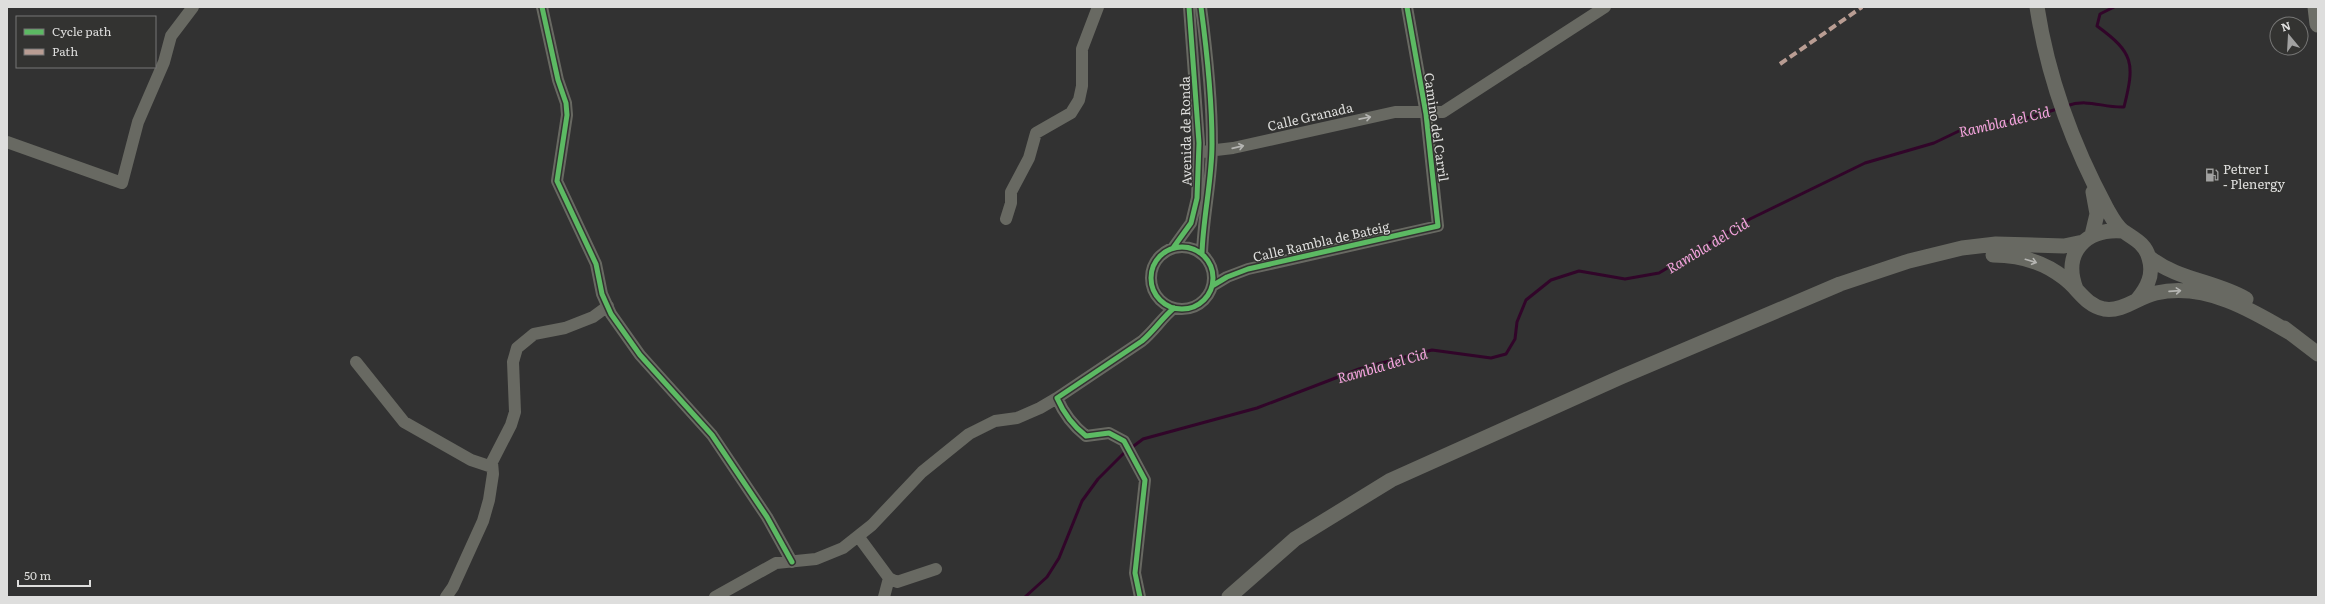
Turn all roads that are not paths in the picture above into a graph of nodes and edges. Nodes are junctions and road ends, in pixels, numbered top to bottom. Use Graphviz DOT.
graph roads {
  1 [pos="193,7"];
  2 [pos="542,7"];
  3 [pos="1098,7"];
  4 [pos="1189,7"];
  5 [pos="1201,7"];
  6 [pos="1407,7"];
  7 [pos="1605,7"];
  8 [pos="2037,7"];
  9 [pos="2316,7"];
  10 [pos="2318,24"];
  11 [pos="1426,114"];
  12 [pos="7,142"];
  13 [pos="1212,151"];
  14 [pos="1199,152"];
  15 [pos="2090,175"];
  16 [pos="1006,219"];
  17 [pos="1438,226"];
  18 [pos="2123,231"];
  19 [pos="2087,238"];
  20 [pos="1173,248"];
  21 [pos="1202,254"];
  22 [pos="2149,257"];
  23 [pos="1909,261"];
  24 [pos="1210,264"];
  25 [pos="1248,269"];
  26 [pos="1212,286"];
  27 [pos="2077,290"];
  28 [pos="2137,300"];
  29 [pos="1162,302"];
  30 [pos="608,306"];
  31 [pos="1174,308"];
  32 [pos="1161,319"];
  33 [pos="2292,334"];
  34 [pos="2318,354"];
  35 [pos="356,362"];
  36 [pos="1056,398"];
  37 [pos="492,467"];
  38 [pos="858,536"];
  39 [pos="792,562"];
  40 [pos="936,569"];
  41 [pos="889,578"];
  42 [pos="446,597"];
  43 [pos="715,597"];
  44 [pos="884,597"];
  45 [pos="1140,597"];
  46 [pos="1229,597"];
  1 -- 12 [label="street"];
  2 -- 30 [label="street"];
  3 -- 16 [label="street"];
  4 -- 14 [label="street, Avenida de Ronda"];
  5 -- 13 [label="street, Avenida de Ronda"];
  6 -- 11 [label="street, Camino del Carril"];
  7 -- 11 [label="street, Calle Granada"];
  8 -- 15 [label="main road"];
  9 -- 10 [label="highway"];
  13 -- 11 [label="street, Calle Granada, one-way"];
  11 -- 17 [label="street, Camino del Carril"];
  13 -- 14 [label="street, Calle Granada"];
  13 -- 21 [label="street, Avenida de Ronda"];
  14 -- 20 [label="street, Avenida de Ronda"];
  15 -- 18 [label="main road"];
  15 -- 19 [label="main road"];
  17 -- 25 [label="street, Calle Rambla de Bateig"];
  18 -- 19 [label="main road"];
  18 -- 22 [label="main road"];
  19 -- 23 [label="main road"];
  19 -- 27 [label="main road"];
  20 -- 21 [label="street"];
  20 -- 29 [label="street"];
  21 -- 24 [label="street"];
  22 -- 28 [label="main road"];
  22 -- 33 [label="main road"];
  23 -- 27 [label="main road, one-way"];
  23 -- 46 [label="main road"];
  24 -- 25 [label="street, Calle Rambla de Bateig"];
  24 -- 26 [label="street"];
  25 -- 26 [label="street, Calle Rambla de Bateig"];
  26 -- 31 [label="street"];
  27 -- 28 [label="main road"];
  28 -- 33 [label="main road, one-way"];
  29 -- 31 [label="street"];
  29 -- 32 [label="street"];
  30 -- 37 [label="street"];
  30 -- 39 [label="street"];
  31 -- 32 [label="street"];
  32 -- 36 [label="street"];
  33 -- 34 [label="main road"];
  35 -- 37 [label="street"];
  36 -- 38 [label="street"];
  36 -- 45 [label="street"];
  37 -- 42 [label="street"];
  38 -- 39 [label="street"];
  38 -- 41 [label="street"];
  39 -- 43 [label="street"];
  40 -- 41 [label="street"];
  41 -- 44 [label="street"];
}
